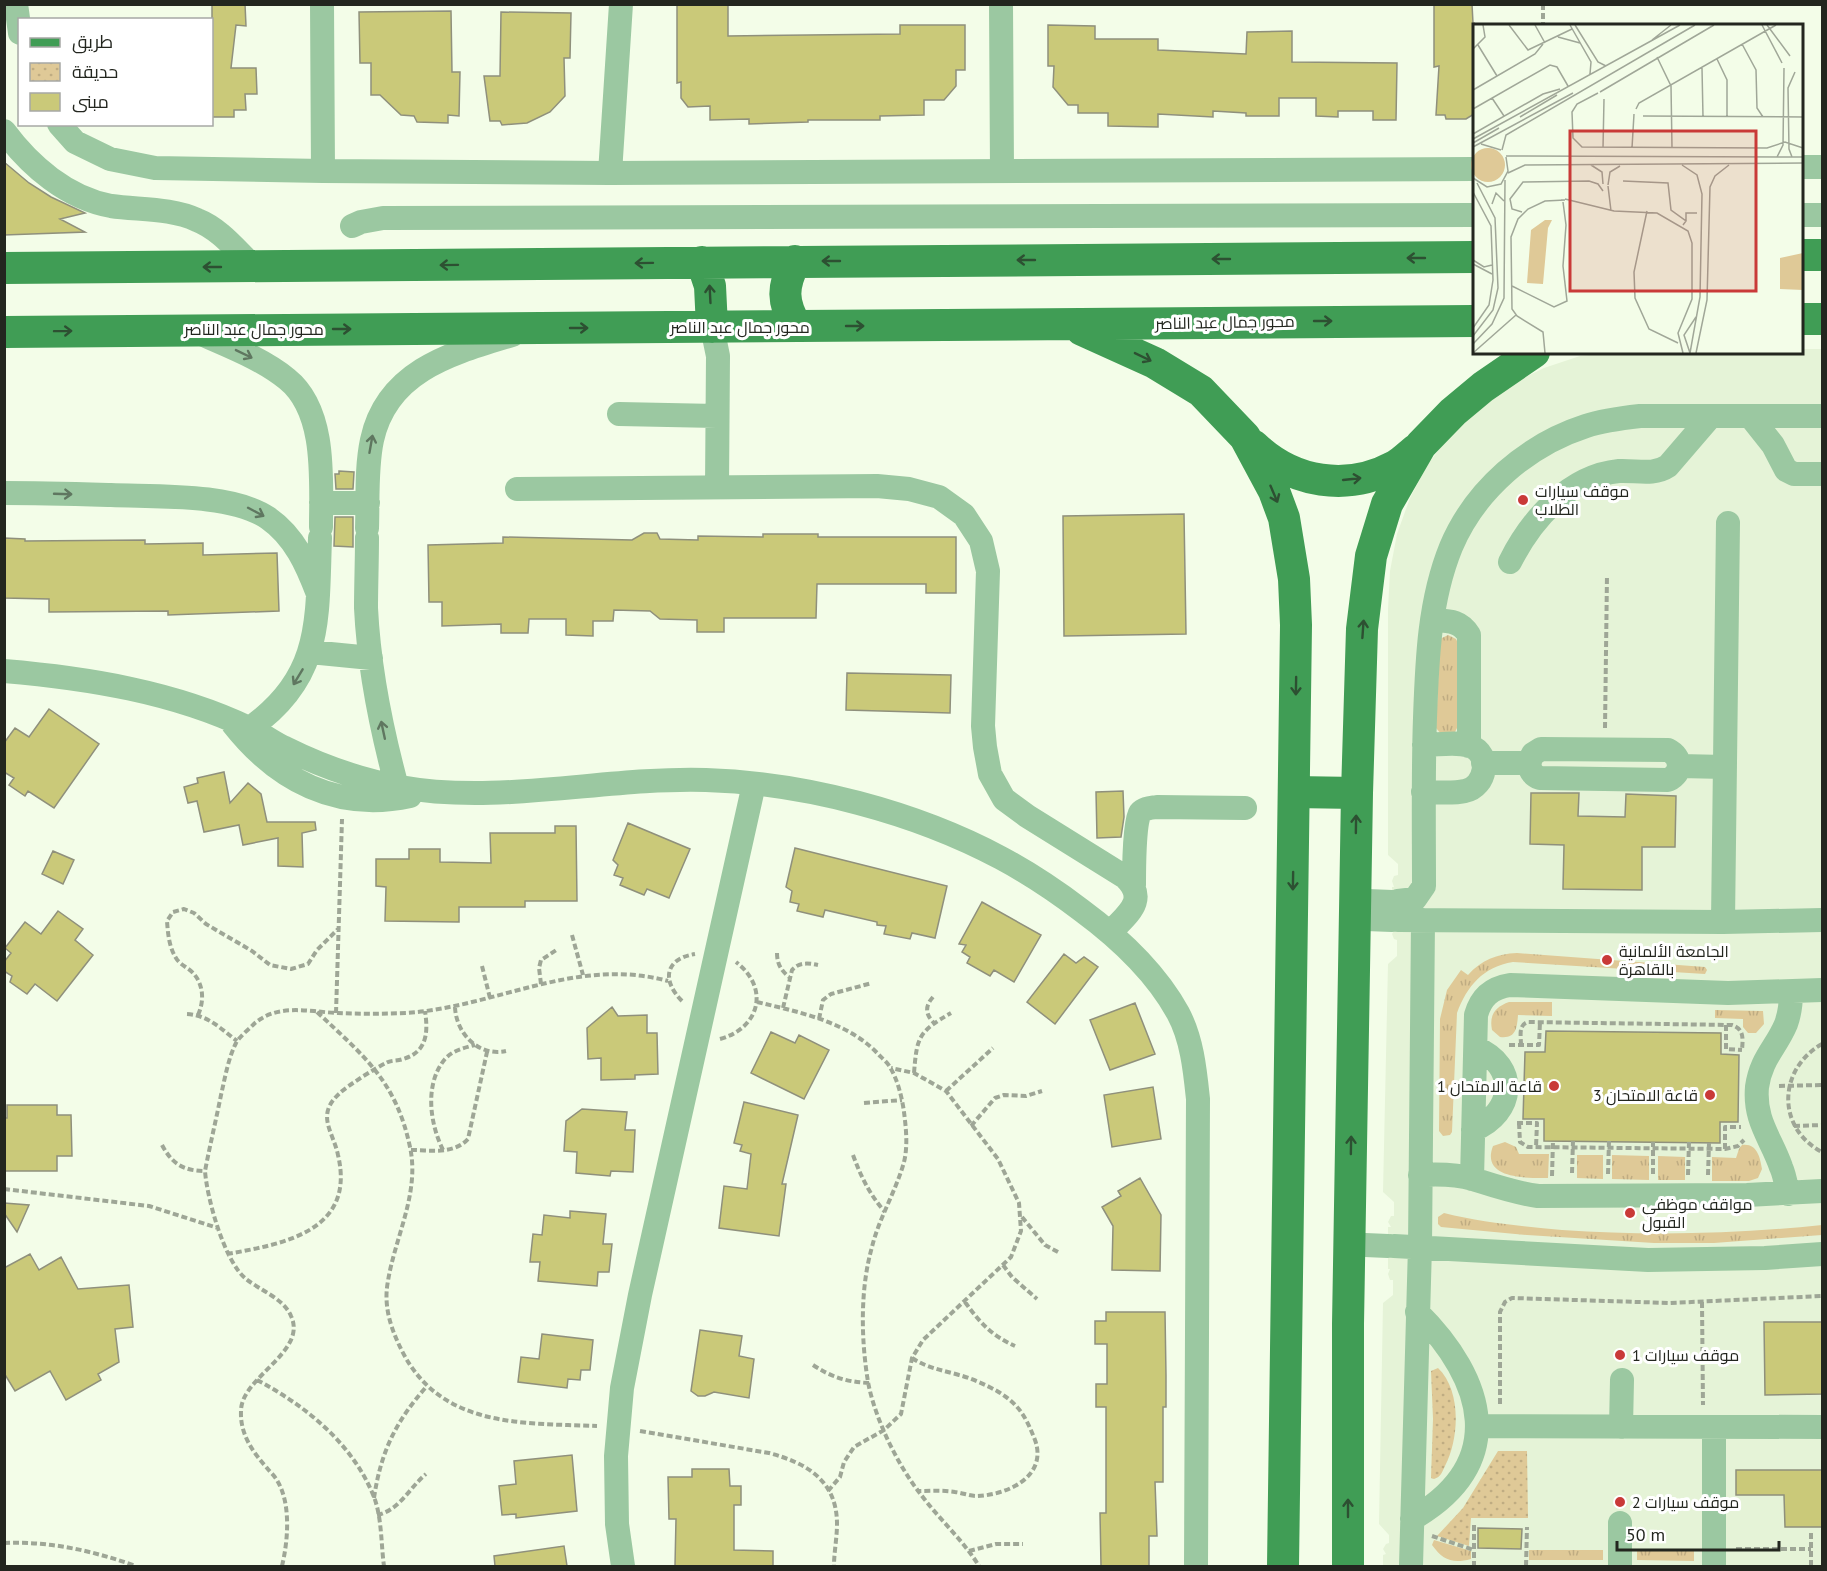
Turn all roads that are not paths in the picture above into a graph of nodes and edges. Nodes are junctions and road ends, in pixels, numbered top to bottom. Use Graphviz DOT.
graph roads {
  1 [pos="322,4"];
  2 [pos="621,4"];
  3 [pos="1000,4"];
  4 [pos="61,126"];
  5 [pos="4,131"];
  6 [pos="1803,167"];
  7 [pos="1822,167"];
  8 [pos="1473,169"];
  9 [pos="323,171"];
  10 [pos="1002,171"];
  11 [pos="610,173"];
  12 [pos="1803,214"];
  13 [pos="1822,214"];
  14 [pos="1473,215"];
  15 [pos="352,226"];
  16 [pos="1803,255"];
  17 [pos="1822,255"];
  18 [pos="1473,257"];
  19 [pos="795,261"];
  20 [pos="702,262"];
  21 [pos="253,267"];
  22 [pos="4,268"];
  23 [pos="1803,319"];
  24 [pos="1822,319"];
  25 [pos="1473,321"];
  26 [pos="1070,325"];
  27 [pos="796,326"];
  28 [pos="712,327"];
  29 [pos="534,328"];
  30 [pos="191,329"];
  31 [pos="4,332"];
  32 [pos="1531,354"];
  33 [pos="619,414"];
  34 [pos="717,416"];
  35 [pos="1711,416"];
  36 [pos="1750,416"];
  37 [pos="1822,416"];
  38 [pos="1245,437"];
  39 [pos="1421,445"];
  40 [pos="1822,474"];
  41 [pos="717,487"];
  42 [pos="517,489"];
  43 [pos="4,493"];
  44 [pos="321,503"];
  45 [pos="368,503"];
  46 [pos="1728,523"];
  47 [pos="1510,562"];
  48 [pos="318,594"];
  49 [pos="1432,620"];
  50 [pos="310,652"];
  51 [pos="371,658"];
  52 [pos="4,671"];
  53 [pos="240,724"];
  54 [pos="1424,745"];
  55 [pos="1604,750"];
  56 [pos="1476,754"];
  57 [pos="1529,763"];
  58 [pos="1680,766"];
  59 [pos="1725,767"];
  60 [pos="1588,779"];
  61 [pos="1619,779"];
  62 [pos="754,784"];
  63 [pos="397,787"];
  64 [pos="428,792"];
  65 [pos="1294,792"];
  66 [pos="1423,792"];
  67 [pos="1357,793"];
  68 [pos="1245,808"];
  69 [pos="1356,856"];
  70 [pos="1134,885"];
  71 [pos="1366,910"];
  72 [pos="1395,911"];
  73 [pos="1423,920"];
  74 [pos="1822,920"];
  75 [pos="1723,922"];
  76 [pos="1110,932"];
  77 [pos="1822,990"];
  78 [pos="1791,992"];
  79 [pos="1353,994"];
  80 [pos="1476,1046"];
  81 [pos="1481,1126"];
  82 [pos="1420,1175"];
  83 [pos="1351,1179"];
  84 [pos="1472,1179"];
  85 [pos="1822,1191"];
  86 [pos="1788,1194"];
  87 [pos="1382,1246"];
  88 [pos="1419,1254"];
  89 [pos="1822,1254"];
  90 [pos="1822,1268"];
  91 [pos="1349,1310"];
  92 [pos="1417,1312"];
  93 [pos="1622,1380"];
  94 [pos="1489,1426"];
  95 [pos="1621,1426"];
  96 [pos="1708,1427"];
  97 [pos="1822,1427"];
  98 [pos="1620,1523"];
  99 [pos="1412,1527"];
  100 [pos="1714,1558"];
  101 [pos="623,1566"];
  102 [pos="1196,1566"];
  103 [pos="1283,1566"];
  104 [pos="1348,1566"];
  105 [pos="1411,1566"];
  106 [pos="1620,1566"];
  1 -- 9 [label="street"];
  2 -- 11 [label="street"];
  3 -- 10 [label="street"];
  4 -- 9 [label="street"];
  5 -- 21 [label="street"];
  6 -- 7 [label="street"];
  8 -- 10 [label="street"];
  9 -- 11 [label="street"];
  10 -- 11 [label="street"];
  12 -- 13 [label="street"];
  14 -- 15 [label="street"];
  16 -- 17 [label="main road"];
  18 -- 19 [label="main road, one-way"];
  19 -- 20 [label="main road"];
  19 -- 27 [label="main road"];
  20 -- 21 [label="main road, one-way"];
  28 -- 20 [label="main road, one-way"];
  21 -- 22 [label="main road, one-way"];
  23 -- 24 [label="main road"];
  26 -- 25 [label="main road, محور جمال عبد الناصر, one-way"];
  27 -- 26 [label="main road, محور جمال عبد الناصر, one-way"];
  26 -- 38 [label="main road, one-way"];
  27 -- 28 [label="main road, محور جمال عبد الناصر"];
  29 -- 28 [label="main road, محور جمال عبد الناصر, one-way"];
  28 -- 34 [label="street"];
  30 -- 29 [label="main road, محور جمال عبد الناصر, one-way"];
  45 -- 29 [label="street, one-way"];
  31 -- 30 [label="main road, محور جمال عبد الناصر, one-way"];
  30 -- 44 [label="street, one-way"];
  32 -- 39 [label="main road"];
  33 -- 34 [label="street"];
  34 -- 41 [label="street"];
  35 -- 36 [label="street"];
  35 -- 47 [label="street"];
  35 -- 49 [label="street"];
  36 -- 37 [label="street"];
  36 -- 40 [label="street"];
  38 -- 39 [label="main road, one-way"];
  38 -- 65 [label="main road, one-way"];
  67 -- 39 [label="main road, one-way"];
  41 -- 42 [label="street"];
  41 -- 70 [label="street"];
  43 -- 48 [label="street, one-way"];
  44 -- 45 [label="street"];
  44 -- 48 [label="street"];
  45 -- 51 [label="street"];
  46 -- 59 [label="street"];
  48 -- 50 [label="street"];
  49 -- 54 [label="street"];
  49 -- 56 [label="street"];
  50 -- 51 [label="street"];
  50 -- 53 [label="street, one-way"];
  63 -- 51 [label="street, one-way"];
  52 -- 53 [label="street"];
  53 -- 63 [label="street"];
  53 -- 64 [label="street"];
  54 -- 56 [label="street"];
  54 -- 66 [label="street"];
  55 -- 57 [label="street"];
  55 -- 58 [label="street"];
  55 -- 60 [label="street"];
  55 -- 61 [label="street"];
  56 -- 57 [label="street"];
  56 -- 66 [label="street"];
  57 -- 60 [label="street"];
  58 -- 59 [label="street"];
  58 -- 61 [label="street"];
  59 -- 75 [label="street"];
  60 -- 61 [label="street"];
  62 -- 64 [label="street"];
  62 -- 76 [label="street"];
  62 -- 101 [label="street"];
  63 -- 64 [label="street"];
  65 -- 67 [label="main road"];
  65 -- 103 [label="main road, one-way"];
  66 -- 72 [label="street"];
  69 -- 67 [label="main road, one-way"];
  68 -- 70 [label="street"];
  69 -- 71 [label="street"];
  69 -- 79 [label="main road"];
  70 -- 76 [label="street"];
  71 -- 72 [label="street"];
  71 -- 79 [label="street"];
  72 -- 73 [label="street"];
  73 -- 75 [label="street"];
  73 -- 82 [label="street"];
  74 -- 75 [label="street"];
  76 -- 102 [label="street"];
  77 -- 78 [label="street"];
  78 -- 80 [label="street"];
  78 -- 86 [label="street"];
  83 -- 79 [label="main road, one-way"];
  80 -- 81 [label="street"];
  80 -- 81 [label="street"];
  81 -- 84 [label="street"];
  82 -- 84 [label="street"];
  82 -- 88 [label="street"];
  83 -- 87 [label="street"];
  83 -- 91 [label="main road"];
  84 -- 86 [label="street"];
  85 -- 86 [label="street"];
  87 -- 88 [label="street"];
  87 -- 91 [label="street"];
  88 -- 89 [label="street"];
  88 -- 90 [label="street"];
  88 -- 92 [label="street"];
  104 -- 91 [label="main road, one-way"];
  92 -- 94 [label="street"];
  92 -- 99 [label="street"];
  93 -- 95 [label="street"];
  94 -- 95 [label="street"];
  94 -- 99 [label="street"];
  95 -- 96 [label="street"];
  96 -- 97 [label="street"];
  96 -- 100 [label="street"];
  98 -- 106 [label="street"];
  99 -- 105 [label="street"];
}
